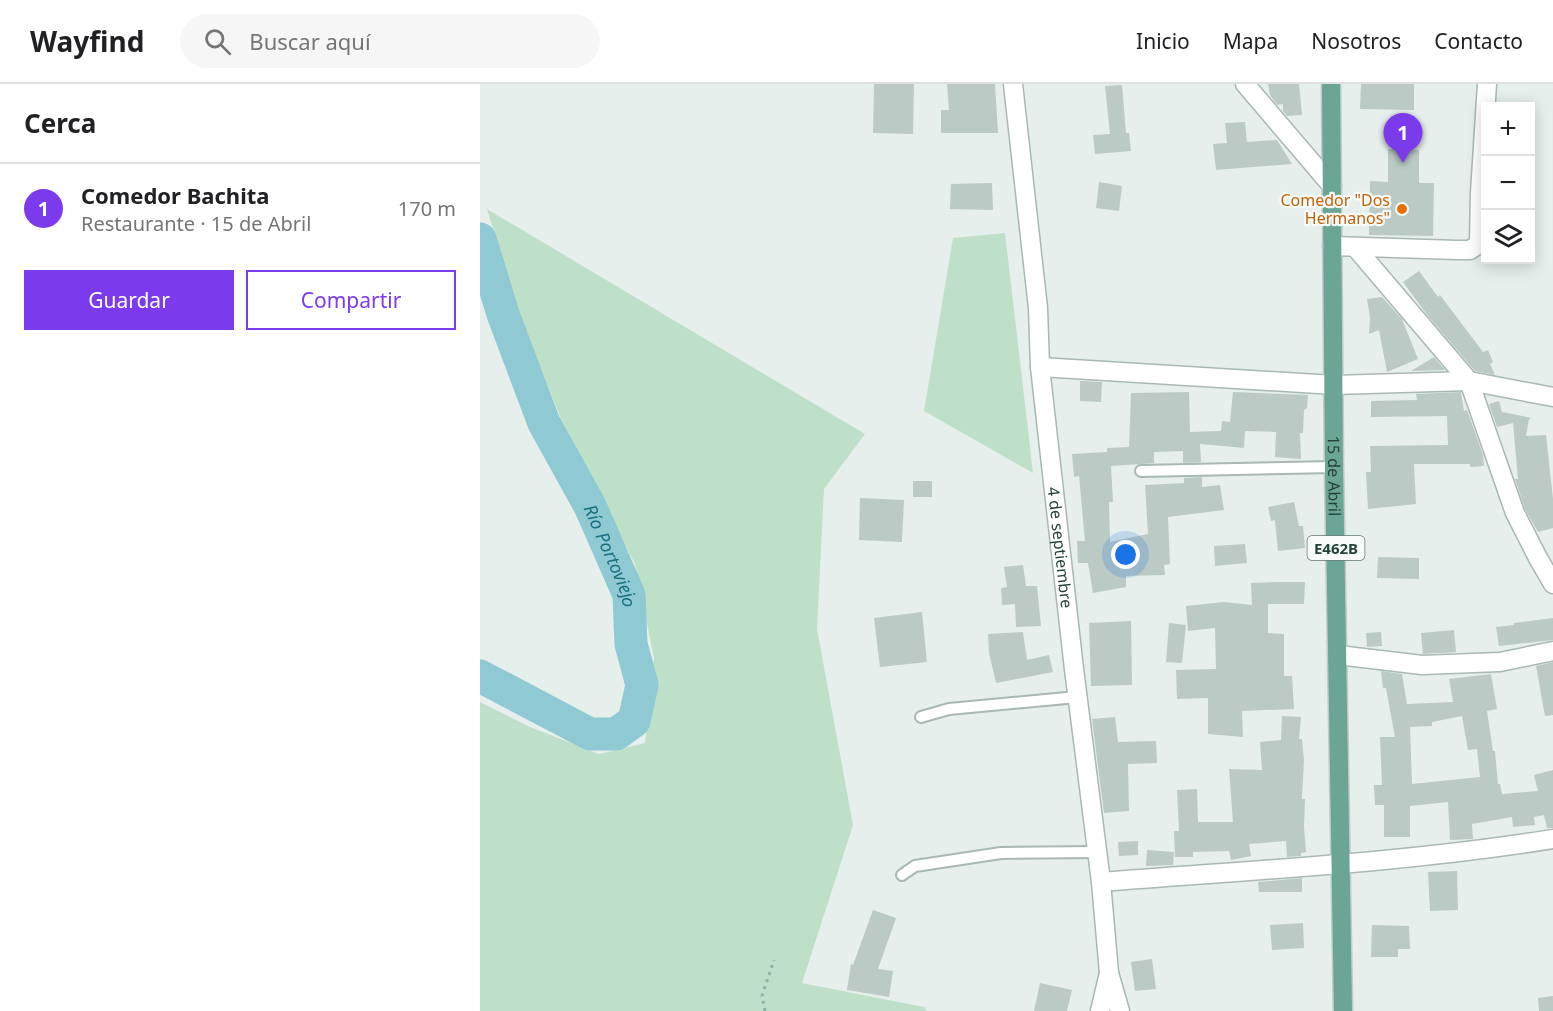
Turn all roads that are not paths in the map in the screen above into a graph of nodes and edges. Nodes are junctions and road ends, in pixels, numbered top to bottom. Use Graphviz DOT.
graph roads {
  1 [pos="1013,84"];
  2 [pos="1245,84"];
  3 [pos="1331,84"];
  4 [pos="1487,84"];
  5 [pos="1332,186"];
  6 [pos="1332,246"];
  7 [pos="1355,247"];
  8 [pos="1040,368"];
  9 [pos="1469,381"];
  10 [pos="1334,385"];
  11 [pos="1553,397"];
  12 [pos="1334,467"];
  13 [pos="1141,471"];
  14 [pos="1553,584"];
  15 [pos="1553,651"];
  16 [pos="1338,655"];
  17 [pos="1077,697"];
  18 [pos="921,717"];
  19 [pos="1553,839"];
  20 [pos="1098,852"];
  21 [pos="1341,863"];
  22 [pos="902,875"];
  23 [pos="1101,882"];
  24 [pos="1109,973"];
  25 [pos="1100,1011"];
  26 [pos="1120,1011"];
  27 [pos="1343,1011"];
  1 -- 8 [label="street, 4 de septiembre"];
  2 -- 5 [label="street"];
  3 -- 5 [label="main road, 15 de Abril / E462B"];
  4 -- 7 [label="street"];
  5 -- 6 [label="main road, 15 de Abril / E462B"];
  6 -- 7 [label="street"];
  6 -- 10 [label="main road, 15 de Abril / E462B"];
  7 -- 9 [label="street"];
  8 -- 10 [label="street"];
  8 -- 17 [label="street, 4 de septiembre"];
  9 -- 10 [label="street"];
  9 -- 11 [label="street"];
  9 -- 14 [label="street"];
  10 -- 12 [label="main road, 15 de Abril / E462B"];
  12 -- 13 [label="lane"];
  12 -- 16 [label="main road, 15 de Abril / E462B"];
  15 -- 16 [label="street"];
  16 -- 21 [label="main road, 15 de Abril / E462B"];
  17 -- 18 [label="lane"];
  17 -- 20 [label="street, 4 de septiembre"];
  19 -- 21 [label="street"];
  20 -- 22 [label="lane"];
  20 -- 23 [label="street, 4 de septiembre"];
  21 -- 23 [label="street"];
  21 -- 27 [label="main road, 15 de Abril / E462B"];
  23 -- 24 [label="street, 4 de septiembre"];
  24 -- 25 [label="street"];
  24 -- 26 [label="street, 4 de septiembre"];
}
